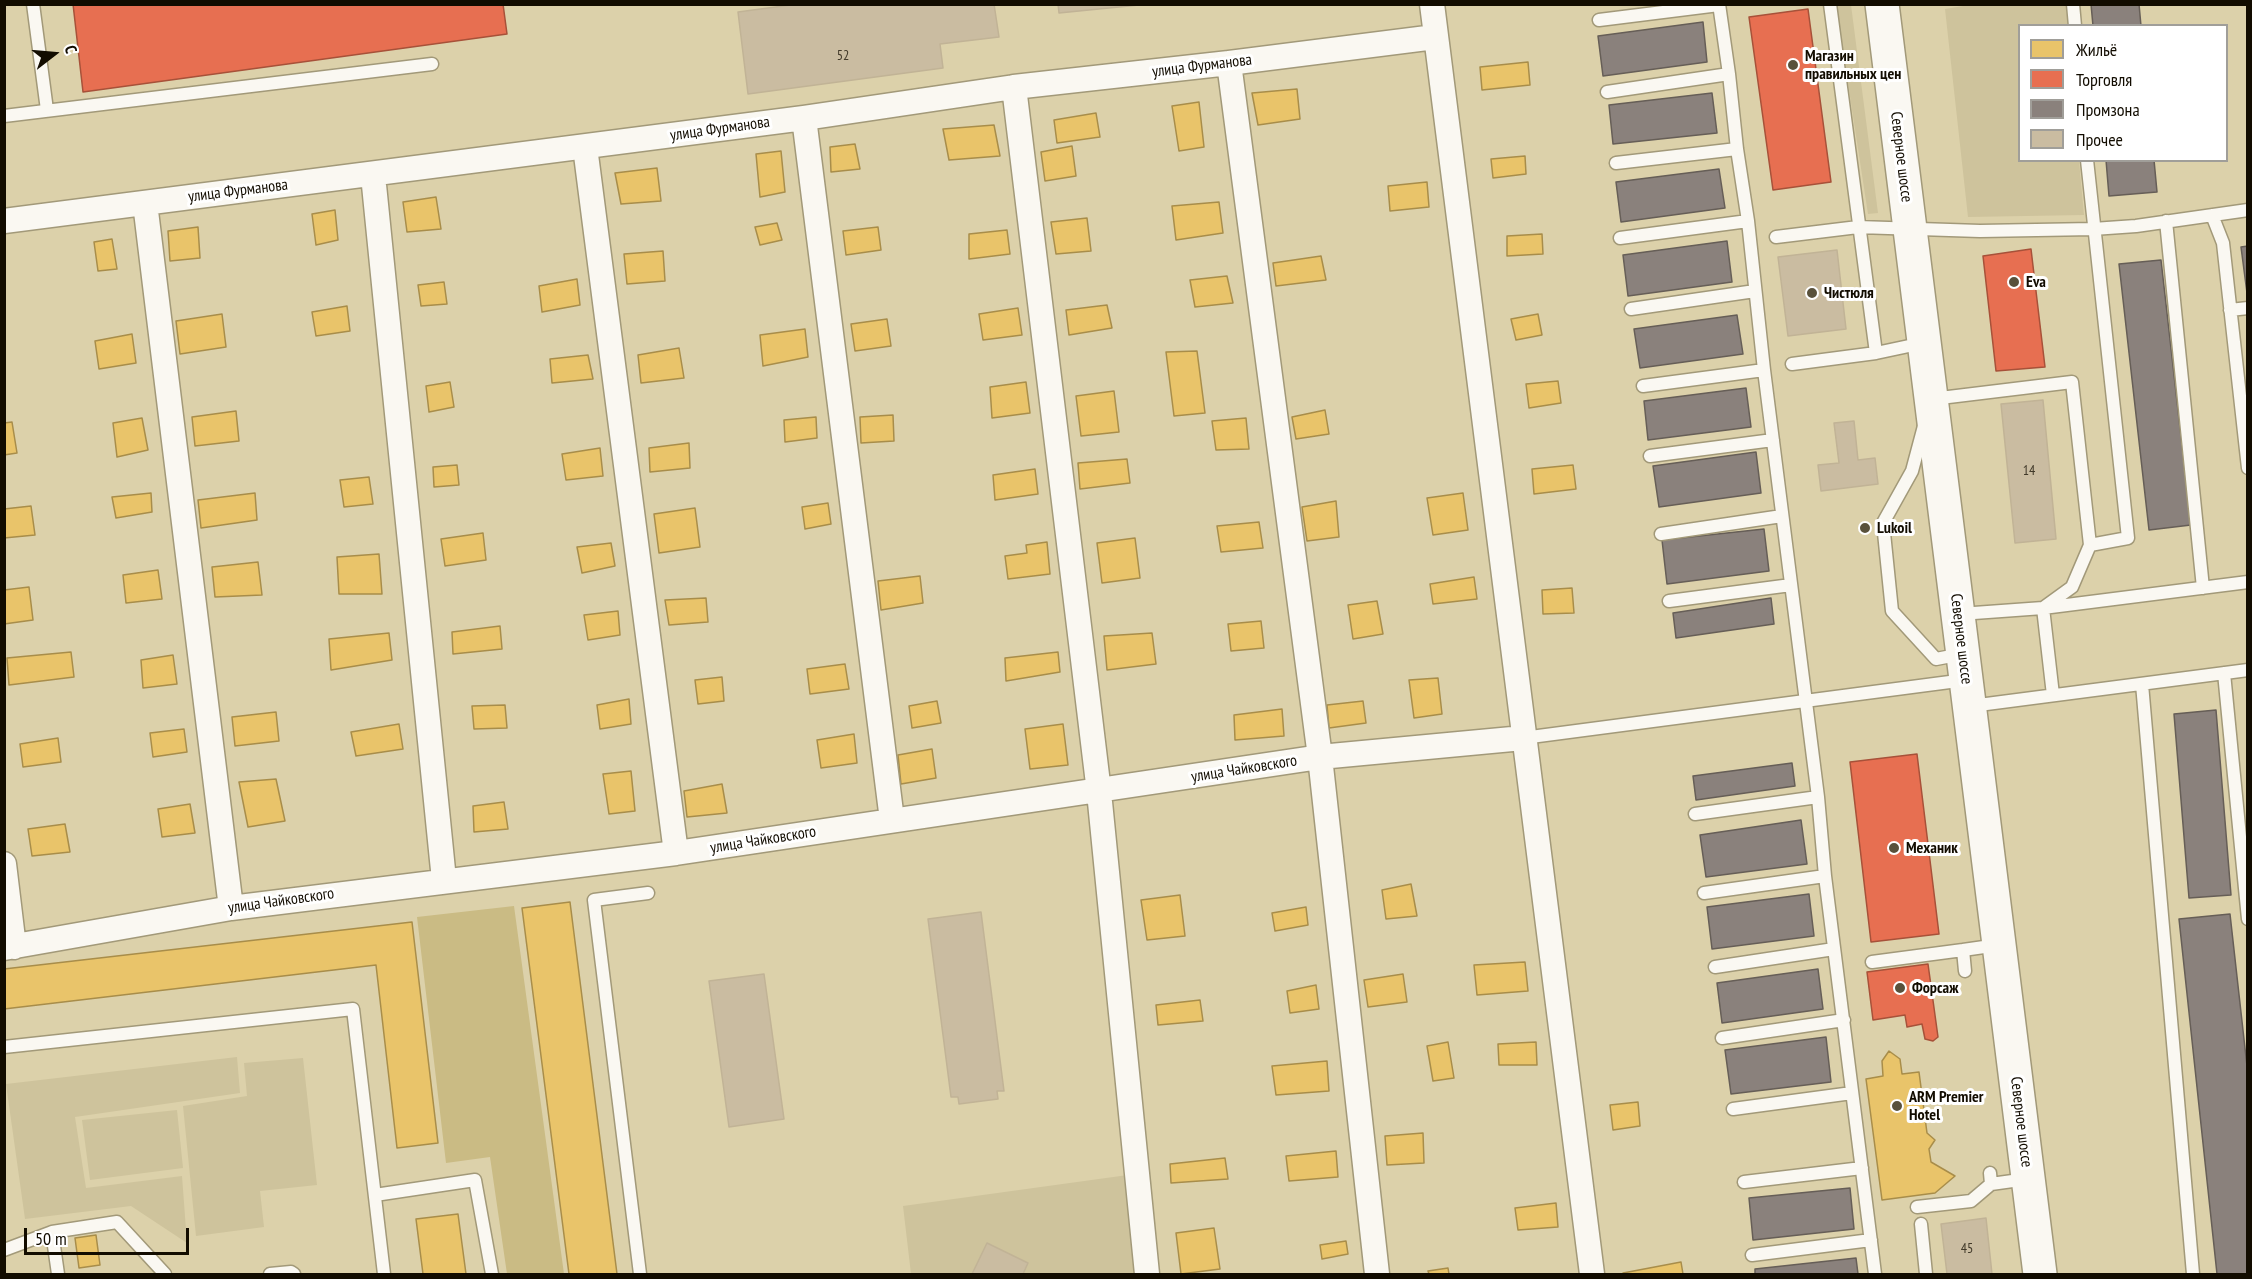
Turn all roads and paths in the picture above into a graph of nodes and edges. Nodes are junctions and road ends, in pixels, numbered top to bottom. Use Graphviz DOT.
graph roads {
  1 [pos="33,4"];
  2 [pos="1432,4"];
  3 [pos="1830,4"];
  4 [pos="1881,4"];
  5 [pos="2073,4"];
  6 [pos="1719,5"];
  7 [pos="1599,20"];
  8 [pos="2075,24"];
  9 [pos="1435,37"];
  10 [pos="1229,63"];
  11 [pos="432,64"];
  12 [pos="1729,74"];
  13 [pos="1014,87"];
  14 [pos="1607,92"];
  15 [pos="47,110"];
  16 [pos="4,116"];
  17 [pos="804,118"];
  18 [pos="585,147"];
  19 [pos="1737,149"];
  20 [pos="2087,162"];
  21 [pos="1616,163"];
  22 [pos="373,175"];
  23 [pos="145,203"];
  24 [pos="2247,210"];
  25 [pos="2212,215"];
  26 [pos="4,221"];
  27 [pos="1748,221"];
  28 [pos="2166,221"];
  29 [pos="1858,227"];
  30 [pos="1910,227"];
  31 [pos="2093,229"];
  32 [pos="1776,237"];
  33 [pos="1620,238"];
  34 [pos="1755,291"];
  35 [pos="2247,308"];
  36 [pos="1631,309"];
  37 [pos="2230,310"];
  38 [pos="1924,343"];
  39 [pos="1876,352"];
  40 [pos="1792,364"];
  41 [pos="1764,370"];
  42 [pos="2243,383"];
  43 [pos="1643,386"];
  44 [pos="1931,399"];
  45 [pos="1773,440"];
  46 [pos="1650,456"];
  47 [pos="2247,462"];
  48 [pos="1782,516"];
  49 [pos="1661,534"];
  50 [pos="2090,545"];
  51 [pos="2247,582"];
  52 [pos="1791,585"];
  53 [pos="2203,588"];
  54 [pos="1669,601"];
  55 [pos="2043,608"];
  56 [pos="1958,615"];
  57 [pos="2247,670"];
  58 [pos="2224,673"];
  59 [pos="1966,680"];
  60 [pos="2142,684"];
  61 [pos="2052,695"];
  62 [pos="1805,702"];
  63 [pos="1523,738"];
  64 [pos="1320,757"];
  65 [pos="1099,792"];
  66 [pos="1818,797"];
  67 [pos="1695,814"];
  68 [pos="892,820"];
  69 [pos="676,853"];
  70 [pos="4,864"];
  71 [pos="1825,876"];
  72 [pos="444,880"];
  73 [pos="1704,892"];
  74 [pos="648,893"];
  75 [pos="231,908"];
  76 [pos="2247,919"];
  77 [pos="1999,945"];
  78 [pos="9,948"];
  79 [pos="1834,950"];
  80 [pos="1963,950"];
  81 [pos="1872,962"];
  82 [pos="1715,967"];
  83 [pos="1965,971"];
  84 [pos="1844,1020"];
  85 [pos="1722,1038"];
  86 [pos="4,1047"];
  87 [pos="1852,1094"];
  88 [pos="1734,1109"];
  89 [pos="1862,1168"];
  90 [pos="2028,1179"];
  91 [pos="1744,1182"];
  92 [pos="375,1195"];
  93 [pos="1917,1207"];
  94 [pos="1921,1224"];
  95 [pos="52,1232"];
  96 [pos="1870,1240"];
  97 [pos="4,1250"];
  98 [pos="1752,1255"];
  99 [pos="58,1275"];
  100 [pos="165,1275"];
  101 [pos="270,1275"];
  102 [pos="294,1275"];
  103 [pos="384,1275"];
  104 [pos="492,1275"];
  105 [pos="640,1275"];
  106 [pos="1147,1275"];
  107 [pos="1377,1275"];
  108 [pos="1592,1275"];
  109 [pos="1875,1275"];
  110 [pos="1926,1275"];
  111 [pos="2040,1275"];
  112 [pos="2193,1275"];
  1 -- 15 [label="lane"];
  2 -- 9 [label="street"];
  3 -- 29 [label="lane"];
  4 -- 30 [label="main road, Северное шоссе"];
  5 -- 8 [label="lane"];
  6 -- 7 [label="lane"];
  6 -- 12 [label="lane"];
  9 -- 10 [label="street, улица Фурманова"];
  9 -- 63 [label="street"];
  10 -- 13 [label="street, улица Фурманова"];
  10 -- 64 [label="street"];
  11 -- 15 [label="lane"];
  12 -- 14 [label="lane"];
  12 -- 19 [label="lane"];
  13 -- 17 [label="street, улица Фурманова"];
  13 -- 65 [label="street"];
  15 -- 16 [label="lane"];
  17 -- 18 [label="street, улица Фурманова"];
  17 -- 68 [label="street"];
  18 -- 22 [label="street, улица Фурманова"];
  18 -- 69 [label="street"];
  19 -- 21 [label="lane"];
  19 -- 27 [label="lane"];
  20 -- 31 [label="lane"];
  22 -- 23 [label="street, улица Фурманова"];
  22 -- 72 [label="street"];
  23 -- 26 [label="street, улица Фурманова"];
  23 -- 75 [label="street"];
  24 -- 25 [label="lane"];
  25 -- 28 [label="lane"];
  25 -- 37 [label="lane"];
  27 -- 33 [label="lane"];
  27 -- 34 [label="lane"];
  28 -- 31 [label="lane"];
  28 -- 53 [label="lane"];
  29 -- 30 [label="lane"];
  29 -- 32 [label="lane"];
  29 -- 39 [label="lane"];
  30 -- 31 [label="lane"];
  30 -- 38 [label="main road, Северное шоссе"];
  31 -- 50 [label="lane"];
  34 -- 36 [label="lane"];
  34 -- 41 [label="lane"];
  35 -- 37 [label="lane"];
  37 -- 42 [label="lane"];
  38 -- 39 [label="lane"];
  38 -- 44 [label="main road, Северное шоссе"];
  39 -- 40 [label="lane"];
  41 -- 43 [label="lane"];
  41 -- 45 [label="lane"];
  42 -- 47 [label="lane"];
  44 -- 50 [label="lane"];
  44 -- 56 [label="main road, Северное шоссе"];
  44 -- 59 [label="lane"];
  45 -- 46 [label="lane"];
  45 -- 48 [label="lane"];
  48 -- 49 [label="lane"];
  48 -- 52 [label="lane"];
  50 -- 55 [label="lane"];
  51 -- 53 [label="lane"];
  52 -- 54 [label="lane"];
  52 -- 62 [label="lane"];
  53 -- 55 [label="lane"];
  55 -- 56 [label="lane"];
  55 -- 61 [label="lane"];
  56 -- 59 [label="main road, Северное шоссе"];
  57 -- 58 [label="lane"];
  58 -- 60 [label="lane"];
  58 -- 76 [label="lane"];
  59 -- 61 [label="lane"];
  59 -- 62 [label="lane"];
  59 -- 77 [label="main road, Северное шоссе"];
  60 -- 61 [label="lane"];
  60 -- 112 [label="lane"];
  62 -- 63 [label="lane"];
  62 -- 66 [label="lane"];
  63 -- 64 [label="street, улица Чайковского"];
  63 -- 108 [label="street"];
  64 -- 65 [label="street, улица Чайковского"];
  64 -- 107 [label="street"];
  65 -- 68 [label="street, улица Чайковского"];
  65 -- 106 [label="street"];
  66 -- 67 [label="lane"];
  66 -- 71 [label="lane"];
  68 -- 69 [label="street, улица Чайковского"];
  69 -- 72 [label="street, улица Чайковского"];
  70 -- 78 [label="street"];
  71 -- 73 [label="lane"];
  71 -- 79 [label="lane"];
  72 -- 75 [label="street, улица Чайковского"];
  74 -- 105 [label="lane"];
  75 -- 78 [label="street, улица Чайковского"];
  77 -- 80 [label="lane"];
  77 -- 90 [label="main road, Северное шоссе"];
  79 -- 82 [label="lane"];
  79 -- 84 [label="lane"];
  80 -- 81 [label="lane"];
  80 -- 83 [label="lane"];
  84 -- 85 [label="lane"];
  84 -- 87 [label="lane"];
  86 -- 92 [label="lane"];
  87 -- 88 [label="lane"];
  87 -- 89 [label="lane"];
  89 -- 91 [label="lane"];
  89 -- 96 [label="lane"];
  90 -- 93 [label="lane"];
  90 -- 111 [label="main road, Северное шоссе"];
  92 -- 103 [label="lane"];
  92 -- 104 [label="lane"];
  94 -- 110 [label="lane"];
  95 -- 97 [label="lane"];
  95 -- 99 [label="lane"];
  95 -- 100 [label="lane"];
  96 -- 98 [label="lane"];
  96 -- 109 [label="lane"];
  101 -- 102 [label="lane"];
}
